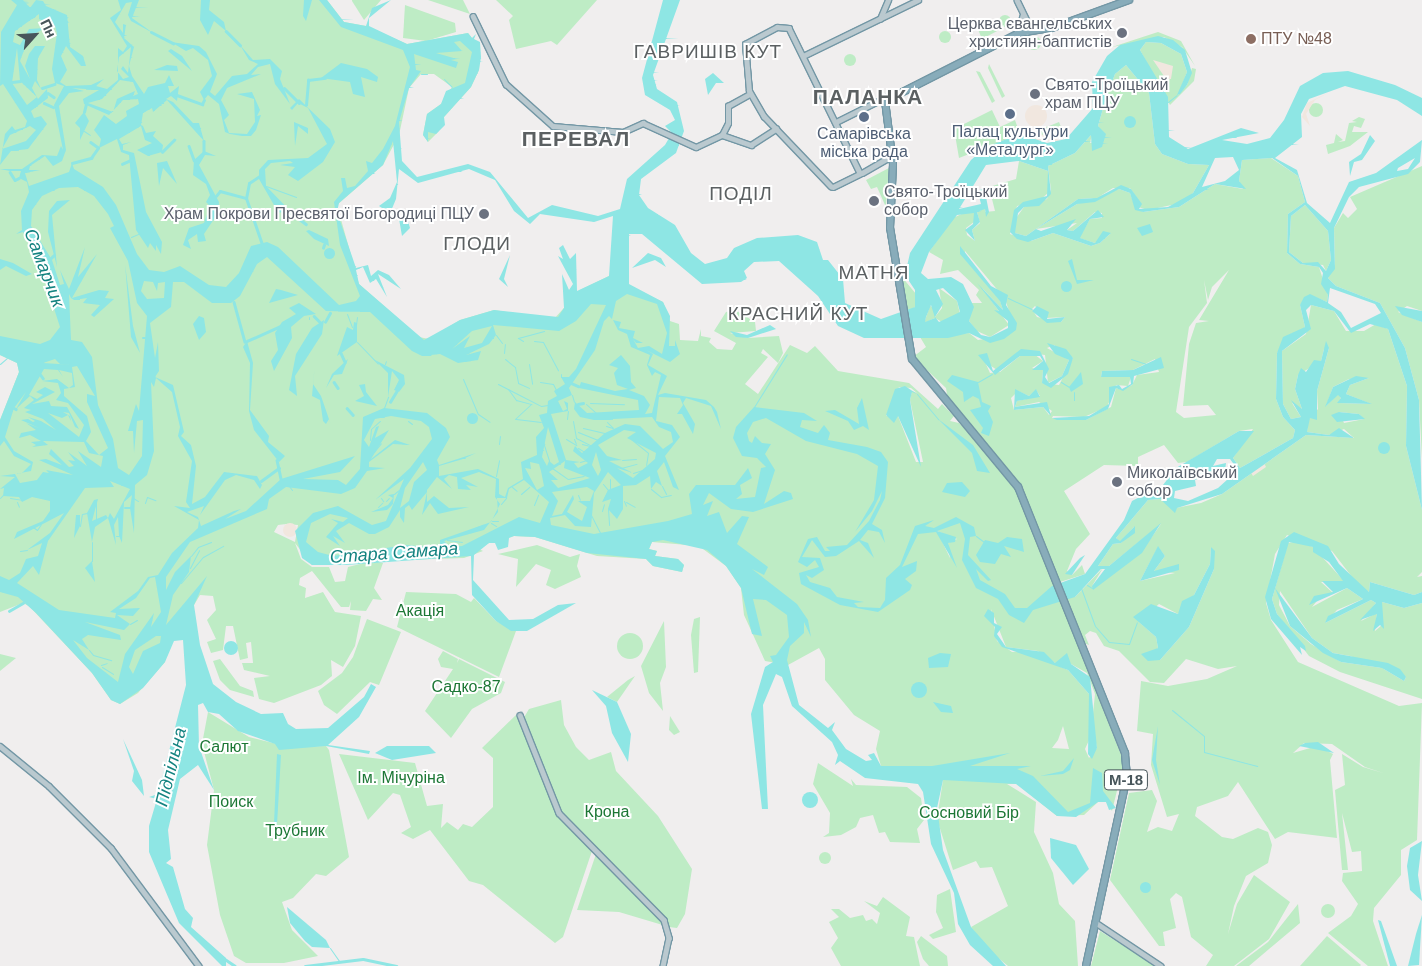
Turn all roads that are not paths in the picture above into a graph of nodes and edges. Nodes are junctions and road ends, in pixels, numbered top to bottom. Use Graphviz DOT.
graph roads {
  1 [pos="888,0"];
  2 [pos="918,0"];
  3 [pos="1017,0"];
  4 [pos="1129,0"];
  5 [pos="1021,9"];
  6 [pos="473,16"];
  7 [pos="880,19"];
  8 [pos="1027,21"];
  9 [pos="1041,31"];
  10 [pos="1026,32"];
  11 [pos="1014,36"];
  12 [pos="803,56"];
  13 [pos="750,94"];
  14 [pos="886,97"];
  15 [pos="836,122"];
  16 [pos="776,129"];
  17 [pos="722,135"];
  18 [pos="892,156"];
  19 [pos="861,173"];
  20 [pos="520,715"];
  21 [pos="0,746"];
  22 [pos="1095,922"];
  23 [pos="199,966"];
  24 [pos="663,966"];
  25 [pos="1086,966"];
  26 [pos="1161,966"];
  1 -- 7 [label="street"];
  2 -- 7 [label="street"];
  3 -- 5 [label="street"];
  4 -- 9 [label="highway"];
  5 -- 8 [label="street"];
  5 -- 10 [label="street"];
  5 -- 11 [label="street"];
  6 -- 17 [label="street"];
  7 -- 12 [label="street"];
  8 -- 9 [label="street"];
  8 -- 10 [label="street"];
  9 -- 10 [label="highway"];
  10 -- 11 [label="highway"];
  11 -- 14 [label="highway"];
  12 -- 13 [label="street"];
  12 -- 15 [label="street"];
  13 -- 16 [label="street"];
  13 -- 17 [label="street"];
  14 -- 15 [label="street"];
  14 -- 18 [label="highway, М-18"];
  15 -- 19 [label="street"];
  16 -- 17 [label="street"];
  16 -- 19 [label="street"];
  18 -- 19 [label="street"];
  18 -- 22 [label="highway, М-18"];
  20 -- 24 [label="street"];
  21 -- 23 [label="street"];
  22 -- 25 [label="highway, М-18"];
  22 -- 26 [label="street"];
}
